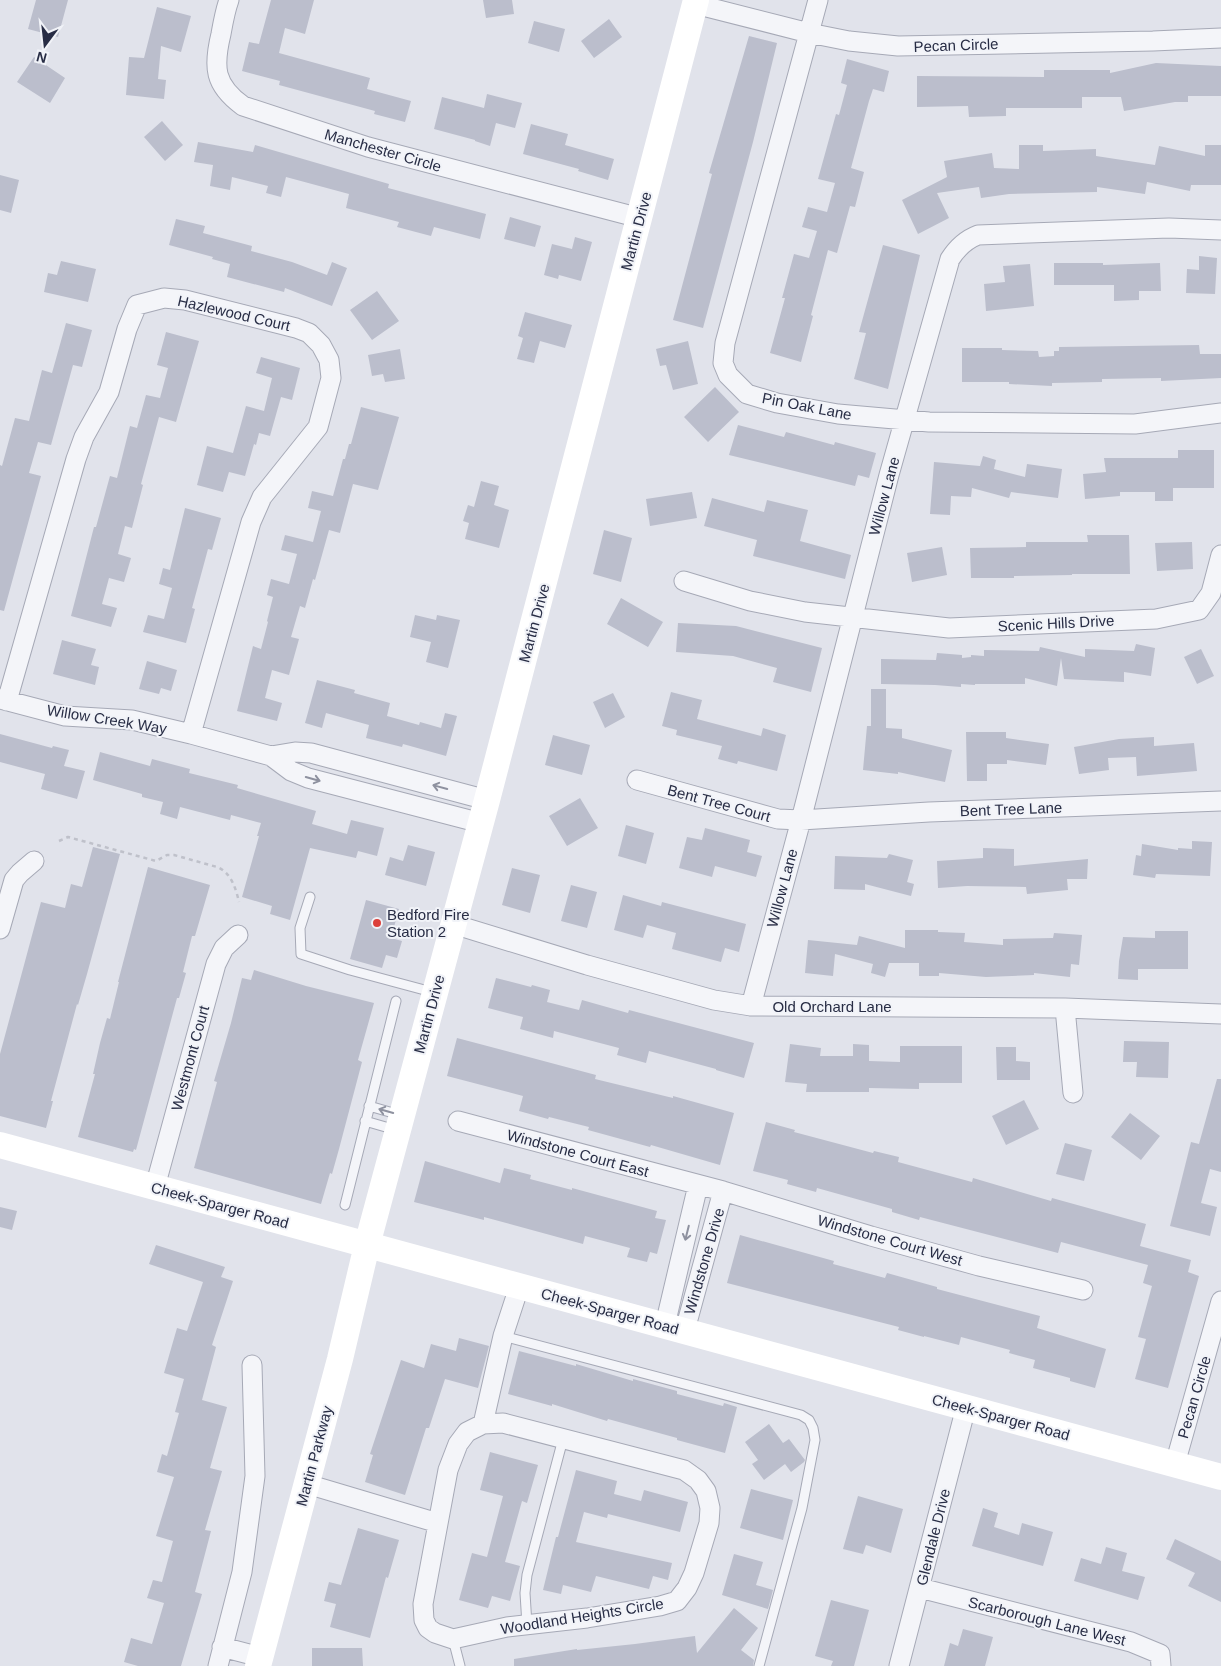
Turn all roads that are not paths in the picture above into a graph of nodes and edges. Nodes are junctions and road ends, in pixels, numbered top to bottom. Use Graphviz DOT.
graph roads {
  1 [pos="229,0"];
  2 [pos="818,0"];
  3 [pos="696,2"];
  4 [pos="809,33"];
  5 [pos="1221,38"];
  6 [pos="640,218"];
  7 [pos="1221,230"];
  8 [pos="1221,413"];
  9 [pos="905,420"];
  10 [pos="1221,555"];
  11 [pos="684,581"];
  12 [pos="853,618"];
  13 [pos="3,700"];
  14 [pos="191,734"];
  15 [pos="271,756"];
  16 [pos="637,780"];
  17 [pos="1221,801"];
  18 [pos="484,812"];
  19 [pos="801,820"];
  20 [pos="34,861"];
  21 [pos="310,897"];
  22 [pos="453,924"];
  23 [pos="0,929"];
  24 [pos="238,935"];
  25 [pos="435,992"];
  26 [pos="396,1001"];
  27 [pos="751,1006"];
  28 [pos="1065,1008"];
  29 [pos="1221,1014"];
  30 [pos="1072,1093"];
  31 [pos="369,1106"];
  32 [pos="365,1121"];
  33 [pos="458,1121"];
  34 [pos="400,1123"];
  35 [pos="0,1145"];
  36 [pos="698,1185"];
  37 [pos="155,1187"];
  38 [pos="723,1191"];
  39 [pos="345,1205"];
  40 [pos="367,1245"];
  41 [pos="519,1287"];
  42 [pos="1083,1290"];
  43 [pos="1221,1301"];
  44 [pos="675,1328"];
  45 [pos="503,1336"];
  46 [pos="252,1365"];
  47 [pos="966,1407"];
  48 [pos="483,1424"];
  49 [pos="562,1438"];
  50 [pos="1175,1464"];
  51 [pos="1221,1477"];
  52 [pos="307,1484"];
  53 [pos="438,1524"];
  54 [pos="920,1588"];
  55 [pos="527,1625"];
  56 [pos="453,1639"];
  57 [pos="222,1648"];
  58 [pos="259,1661"];
  59 [pos="218,1666"];
  60 [pos="460,1666"];
  61 [pos="760,1666"];
  62 [pos="899,1666"];
  63 [pos="1161,1666"];
  1 -- 6 [label="street, Manchester Circle"];
  2 -- 4 [label="street, Pin Oak Lane"];
  3 -- 4 [label="street, Pecan Circle"];
  3 -- 6 [label="street, Martin Drive"];
  4 -- 5 [label="street, Pecan Circle"];
  4 -- 9 [label="street, Pin Oak Lane"];
  6 -- 18 [label="street, Martin Drive"];
  7 -- 9 [label="street, Willow Lane"];
  8 -- 9 [label="street, Pin Oak Lane"];
  9 -- 12 [label="street, Willow Lane"];
  10 -- 12 [label="street, Scenic Hills Drive"];
  11 -- 12 [label="street, Scenic Hills Drive"];
  12 -- 19 [label="street, Willow Lane"];
  13 -- 14 [label="street, Willow Creek Way"];
  13 -- 14 [label="street, Hazlewood Court"];
  14 -- 15 [label="street, Willow Creek Way"];
  15 -- 18 [label="street, Willow Creek Way, one-way"];
  18 -- 15 [label="street, Willow Creek Way, one-way"];
  16 -- 19 [label="street, Bent Tree Court"];
  17 -- 19 [label="street, Bent Tree Lane"];
  18 -- 22 [label="street, Martin Drive"];
  19 -- 27 [label="street, Willow Lane"];
  20 -- 23 [label="street"];
  21 -- 25 [label="lane"];
  22 -- 25 [label="street, Martin Drive"];
  22 -- 27 [label="street, Old Orchard Lane"];
  24 -- 37 [label="street, Westmont Court"];
  25 -- 34 [label="street, Martin Drive"];
  26 -- 31 [label="lane"];
  27 -- 28 [label="street, Old Orchard Lane"];
  28 -- 29 [label="street, Old Orchard Lane"];
  28 -- 30 [label="street"];
  31 -- 32 [label="lane"];
  34 -- 31 [label="lane, one-way"];
  32 -- 34 [label="lane"];
  32 -- 39 [label="lane"];
  33 -- 36 [label="street, Windstone Court East"];
  34 -- 40 [label="street, Martin Drive"];
  35 -- 37 [label="street, Cheek-Sparger Road"];
  36 -- 38 [label="street, Windstone Court West"];
  36 -- 44 [label="street, Windstone Drive, one-way"];
  37 -- 40 [label="street, Cheek-Sparger Road"];
  38 -- 42 [label="street, Windstone Court West"];
  38 -- 44 [label="street, Windstone Drive"];
  40 -- 41 [label="street, Cheek-Sparger Road"];
  40 -- 52 [label="street, Martin Parkway"];
  41 -- 44 [label="street, Cheek-Sparger Road"];
  41 -- 45 [label="street"];
  43 -- 50 [label="street, Pecan Circle"];
  44 -- 47 [label="street, Cheek-Sparger Road"];
  45 -- 48 [label="street"];
  45 -- 61 [label="lane"];
  46 -- 57 [label="street"];
  47 -- 50 [label="street, Cheek-Sparger Road"];
  47 -- 54 [label="street, Glendale Drive"];
  48 -- 49 [label="street, Woodland Heights Circle"];
  48 -- 53 [label="street"];
  49 -- 55 [label="lane"];
  49 -- 55 [label="street, Woodland Heights Circle"];
  50 -- 51 [label="street, Cheek-Sparger Road"];
  52 -- 53 [label="street"];
  52 -- 58 [label="street, Martin Parkway"];
  53 -- 56 [label="street"];
  54 -- 62 [label="street, Glendale Drive"];
  54 -- 63 [label="street, Scarborough Lane West"];
  55 -- 56 [label="street, Woodland Heights Circle"];
  56 -- 60 [label="lane"];
  57 -- 58 [label="street"];
  57 -- 59 [label="street"];
}
